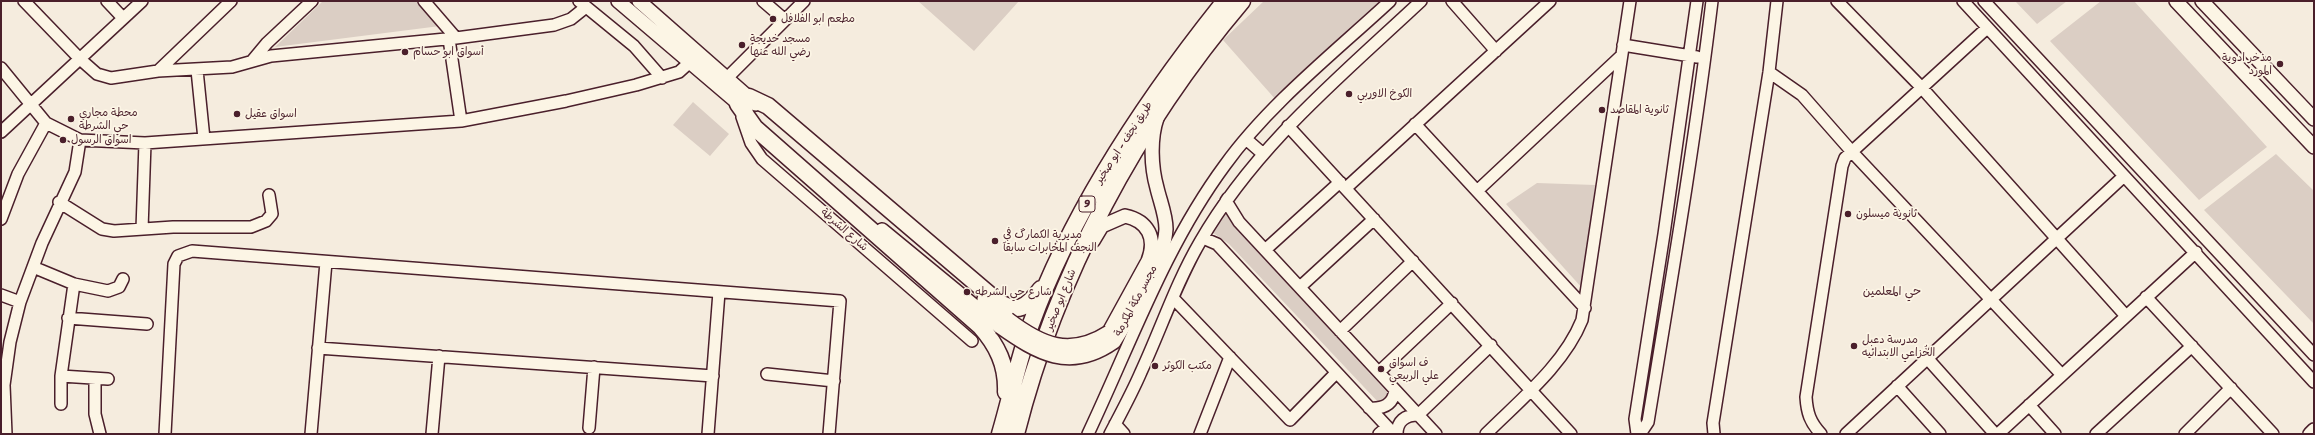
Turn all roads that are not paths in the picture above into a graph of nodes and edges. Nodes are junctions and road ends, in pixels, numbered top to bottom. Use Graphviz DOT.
graph roads {
  1 [pos="24,1"];
  2 [pos="107,1"];
  3 [pos="142,1"];
  4 [pos="231,1"];
  5 [pos="312,1"];
  6 [pos="424,1"];
  7 [pos="618,1"];
  8 [pos="639,1"];
  9 [pos="763,1"];
  10 [pos="804,1"];
  11 [pos="1225,1"];
  12 [pos="1242,1"];
  13 [pos="1390,1"];
  14 [pos="1422,1"];
  15 [pos="1452,1"];
  16 [pos="1550,1"];
  17 [pos="1630,1"];
  18 [pos="1697,1"];
  19 [pos="1712,1"];
  20 [pos="1777,1"];
  21 [pos="1837,1"];
  22 [pos="1963,1"];
  23 [pos="1984,1"];
  24 [pos="2176,1"];
  25 [pos="2208,3"];
  26 [pos="582,4"];
  27 [pos="124,18"];
  28 [pos="785,20"];
  29 [pos="1987,28"];
  30 [pos="453,38"];
  31 [pos="1623,45"];
  32 [pos="1496,51"];
  33 [pos="1621,56"];
  34 [pos="1690,56"];
  35 [pos="80,59"];
  36 [pos="1705,59"];
  37 [pos="252,61"];
  38 [pos="689,63"];
  39 [pos="1,68"];
  40 [pos="197,70"];
  41 [pos="158,71"];
  42 [pos="1769,72"];
  43 [pos="662,78"];
  44 [pos="727,78"];
  45 [pos="2058,80"];
  46 [pos="1922,88"];
  47 [pos="2046,92"];
  48 [pos="743,101"];
  49 [pos="30,104"];
  50 [pos="2082,108"];
  51 [pos="1160,110"];
  52 [pos="2070,118"];
  53 [pos="2314,119"];
  54 [pos="461,121"];
  55 [pos="46,123"];
  56 [pos="1415,124"];
  57 [pos="1288,126"];
  58 [pos="1,132"];
  59 [pos="204,139"];
  60 [pos="1246,139"];
  61 [pos="80,140"];
  62 [pos="146,143"];
  63 [pos="2314,147"];
  64 [pos="1262,153"];
  65 [pos="1853,153"];
  66 [pos="2124,176"];
  67 [pos="1343,185"];
  68 [pos="1477,191"];
  69 [pos="269,195"];
  70 [pos="1228,198"];
  71 [pos="59,202"];
  72 [pos="1,219"];
  73 [pos="1374,219"];
  74 [pos="142,229"];
  75 [pos="1664,234"];
  76 [pos="1679,237"];
  77 [pos="2057,237"];
  78 [pos="1199,243"];
  79 [pos="1265,250"];
  80 [pos="2196,252"];
  81 [pos="1413,261"];
  82 [pos="326,262"];
  83 [pos="1058,263"];
  84 [pos="34,267"];
  85 [pos="123,279"];
  86 [pos="74,284"];
  87 [pos="1300,287"];
  88 [pos="1065,291"];
  89 [pos="719,292"];
  90 [pos="1,295"];
  91 [pos="1173,298"];
  92 [pos="1989,298"];
  93 [pos="2146,298"];
  94 [pos="20,302"];
  95 [pos="1452,303"];
  96 [pos="1585,308"];
  97 [pos="2126,316"];
  98 [pos="68,318"];
  99 [pos="1004,323"];
  100 [pos="147,324"];
  101 [pos="1340,331"];
  102 [pos="1111,337"];
  103 [pos="972,341"];
  104 [pos="1491,345"];
  105 [pos="2192,346"];
  106 [pos="318,348"];
  107 [pos="439,356"];
  108 [pos="2314,356"];
  109 [pos="1230,357"];
  110 [pos="1927,358"];
  111 [pos="594,367"];
  112 [pos="1379,372"];
  113 [pos="1336,373"];
  114 [pos="767,374"];
  115 [pos="2062,374"];
  116 [pos="61,376"];
  117 [pos="713,376"];
  118 [pos="95,378"];
  119 [pos="108,379"];
  120 [pos="834,381"];
  121 [pos="2314,382"];
  122 [pos="1897,386"];
  123 [pos="2231,388"];
  124 [pos="1395,390"];
  125 [pos="1531,390"];
  126 [pos="61,404"];
  127 [pos="2029,405"];
  128 [pos="1369,408"];
  129 [pos="1418,415"];
  130 [pos="589,428"];
  131 [pos="1002,428"];
  132 [pos="1113,429"];
  133 [pos="1202,430"];
  134 [pos="2314,430"];
  135 [pos="1387,432"];
  136 [pos="6,434"];
  137 [pos="100,434"];
  138 [pos="165,434"];
  139 [pos="311,434"];
  140 [pos="432,434"];
  141 [pos="708,434"];
  142 [pos="830,434"];
  143 [pos="1016,434"];
  144 [pos="1088,434"];
  145 [pos="1124,434"];
  146 [pos="1212,434"];
  147 [pos="1397,434"];
  148 [pos="1436,434"];
  149 [pos="1486,434"];
  150 [pos="1571,434"];
  151 [pos="1638,434"];
  152 [pos="1714,434"];
  153 [pos="1821,434"];
  154 [pos="1846,434"];
  155 [pos="1940,434"];
  156 [pos="1995,434"];
  157 [pos="1998,434"];
  158 [pos="2054,434"];
  159 [pos="2096,434"];
  160 [pos="2185,434"];
  161 [pos="2273,434"];
  162 [pos="2310,434"];
  1 -- 35 [label="street"];
  2 -- 27 [label="street"];
  3 -- 27 [label="street"];
  4 -- 41 [label="street"];
  5 -- 37 [label="street"];
  6 -- 30 [label="street"];
  7 -- 38 [label="main road"];
  8 -- 44 [label="main road"];
  9 -- 28 [label="street"];
  10 -- 28 [label="street"];
  11 -- 83 [label="highway, طريق نجف - ابو صخير / 9"];
  12 -- 51 [label="highway, شارع ابو صخير / 9"];
  13 -- 60 [label="street"];
  14 -- 57 [label="street"];
  15 -- 32 [label="street"];
  16 -- 32 [label="street"];
  17 -- 31 [label="street"];
  18 -- 34 [label="street"];
  19 -- 36 [label="street"];
  20 -- 42 [label="street"];
  21 -- 46 [label="street"];
  22 -- 29 [label="street"];
  23 -- 45 [label="street"];
  24 -- 63 [label="main road"];
  25 -- 53 [label="main road"];
  26 -- 30 [label="street"];
  26 -- 43 [label="street"];
  27 -- 35 [label="street"];
  28 -- 44 [label="street"];
  29 -- 46 [label="street"];
  29 -- 47 [label="street"];
  30 -- 37 [label="street"];
  30 -- 54 [label="street"];
  31 -- 33 [label="street"];
  31 -- 34 [label="street"];
  32 -- 56 [label="street"];
  33 -- 68 [label="street"];
  33 -- 96 [label="street"];
  34 -- 36 [label="street"];
  34 -- 75 [label="street"];
  35 -- 41 [label="street"];
  35 -- 49 [label="street"];
  36 -- 76 [label="street"];
  37 -- 40 [label="street"];
  38 -- 43 [label="street"];
  38 -- 48 [label="main road"];
  39 -- 49 [label="street"];
  40 -- 41 [label="street"];
  40 -- 59 [label="street"];
  42 -- 65 [label="street"];
  42 -- 152 [label="street"];
  43 -- 54 [label="street"];
  44 -- 48 [label="main road"];
  45 -- 47 [label="street"];
  45 -- 50 [label="street"];
  46 -- 65 [label="street"];
  46 -- 77 [label="street"];
  47 -- 52 [label="street"];
  48 -- 83 [label="highway"];
  48 -- 99 [label="main road, مجسر مكة المكرمة"];
  48 -- 99 [label="main road, مجسر مكة المكرمة"];
  48 -- 103 [label="street, شارع الشرطة"];
  48 -- 131 [label="highway"];
  49 -- 55 [label="street"];
  49 -- 58 [label="street"];
  50 -- 52 [label="street"];
  50 -- 108 [label="street"];
  51 -- 88 [label="highway, شارع ابو صخير / 9"];
  51 -- 102 [label="main road, مجسر مكة المكرمة"];
  52 -- 66 [label="street"];
  54 -- 59 [label="street"];
  55 -- 61 [label="street"];
  55 -- 72 [label="street"];
  56 -- 67 [label="street"];
  56 -- 68 [label="street"];
  57 -- 64 [label="street"];
  57 -- 67 [label="street"];
  59 -- 62 [label="street"];
  60 -- 64 [label="street"];
  60 -- 144 [label="street"];
  61 -- 62 [label="street"];
  61 -- 71 [label="street"];
  62 -- 74 [label="street"];
  64 -- 70 [label="street"];
  65 -- 92 [label="street"];
  65 -- 153 [label="street"];
  66 -- 77 [label="street"];
  66 -- 80 [label="street"];
  67 -- 73 [label="street"];
  67 -- 79 [label="street"];
  68 -- 96 [label="street"];
  69 -- 74 [label="street"];
  70 -- 78 [label="street"];
  70 -- 79 [label="street"];
  71 -- 74 [label="street"];
  71 -- 84 [label="street"];
  73 -- 81 [label="street"];
  73 -- 87 [label="street"];
  75 -- 76 [label="street"];
  75 -- 151 [label="street"];
  76 -- 151 [label="street"];
  77 -- 92 [label="street"];
  77 -- 97 [label="street"];
  78 -- 91 [label="street"];
  78 -- 113 [label="street"];
  79 -- 87 [label="street"];
  80 -- 93 [label="street"];
  80 -- 121 [label="street"];
  81 -- 95 [label="street"];
  81 -- 101 [label="street"];
  82 -- 89 [label="street"];
  82 -- 106 [label="street"];
  82 -- 138 [label="street"];
  83 -- 131 [label="highway, طريق نجف - ابو صخير / 9"];
  84 -- 86 [label="street"];
  84 -- 94 [label="street"];
  85 -- 86 [label="street"];
  86 -- 98 [label="street"];
  87 -- 101 [label="street"];
  88 -- 102 [label="main road, مجسر مكة المكرمة"];
  88 -- 143 [label="highway, شارع ابو صخير / 9"];
  89 -- 117 [label="street"];
  89 -- 120 [label="street"];
  90 -- 94 [label="street"];
  91 -- 109 [label="street"];
  91 -- 132 [label="street"];
  92 -- 110 [label="street"];
  92 -- 115 [label="street"];
  93 -- 97 [label="street"];
  93 -- 105 [label="street"];
  94 -- 136 [label="street"];
  95 -- 104 [label="street"];
  95 -- 112 [label="street"];
  96 -- 125 [label="street"];
  97 -- 115 [label="street"];
  98 -- 100 [label="street"];
  98 -- 116 [label="street"];
  99 -- 102 [label="main road, مجسر مكة المكرمة, bridge"];
  101 -- 112 [label="street"];
  104 -- 125 [label="street"];
  104 -- 129 [label="street"];
  105 -- 123 [label="street"];
  105 -- 159 [label="street"];
  106 -- 107 [label="street"];
  106 -- 139 [label="street"];
  107 -- 111 [label="street"];
  107 -- 140 [label="street"];
  109 -- 113 [label="street"];
  109 -- 133 [label="street"];
  110 -- 122 [label="street"];
  110 -- 156 [label="street"];
  111 -- 117 [label="street"];
  111 -- 130 [label="street"];
  112 -- 124 [label="street"];
  113 -- 128 [label="street"];
  114 -- 120 [label="street"];
  115 -- 127 [label="street"];
  116 -- 118 [label="street"];
  116 -- 126 [label="street"];
  117 -- 141 [label="street"];
  118 -- 119 [label="street"];
  118 -- 137 [label="street"];
  120 -- 142 [label="street"];
  122 -- 154 [label="street"];
  122 -- 155 [label="street"];
  123 -- 160 [label="street"];
  123 -- 161 [label="street"];
  124 -- 128 [label="street"];
  124 -- 129 [label="street"];
  125 -- 149 [label="street"];
  125 -- 150 [label="street"];
  127 -- 157 [label="street"];
  127 -- 158 [label="street"];
  128 -- 135 [label="street"];
  129 -- 147 [label="street"];
  129 -- 148 [label="street"];
  132 -- 145 [label="street"];
  133 -- 146 [label="street"];
  134 -- 162 [label="main road"];
}
